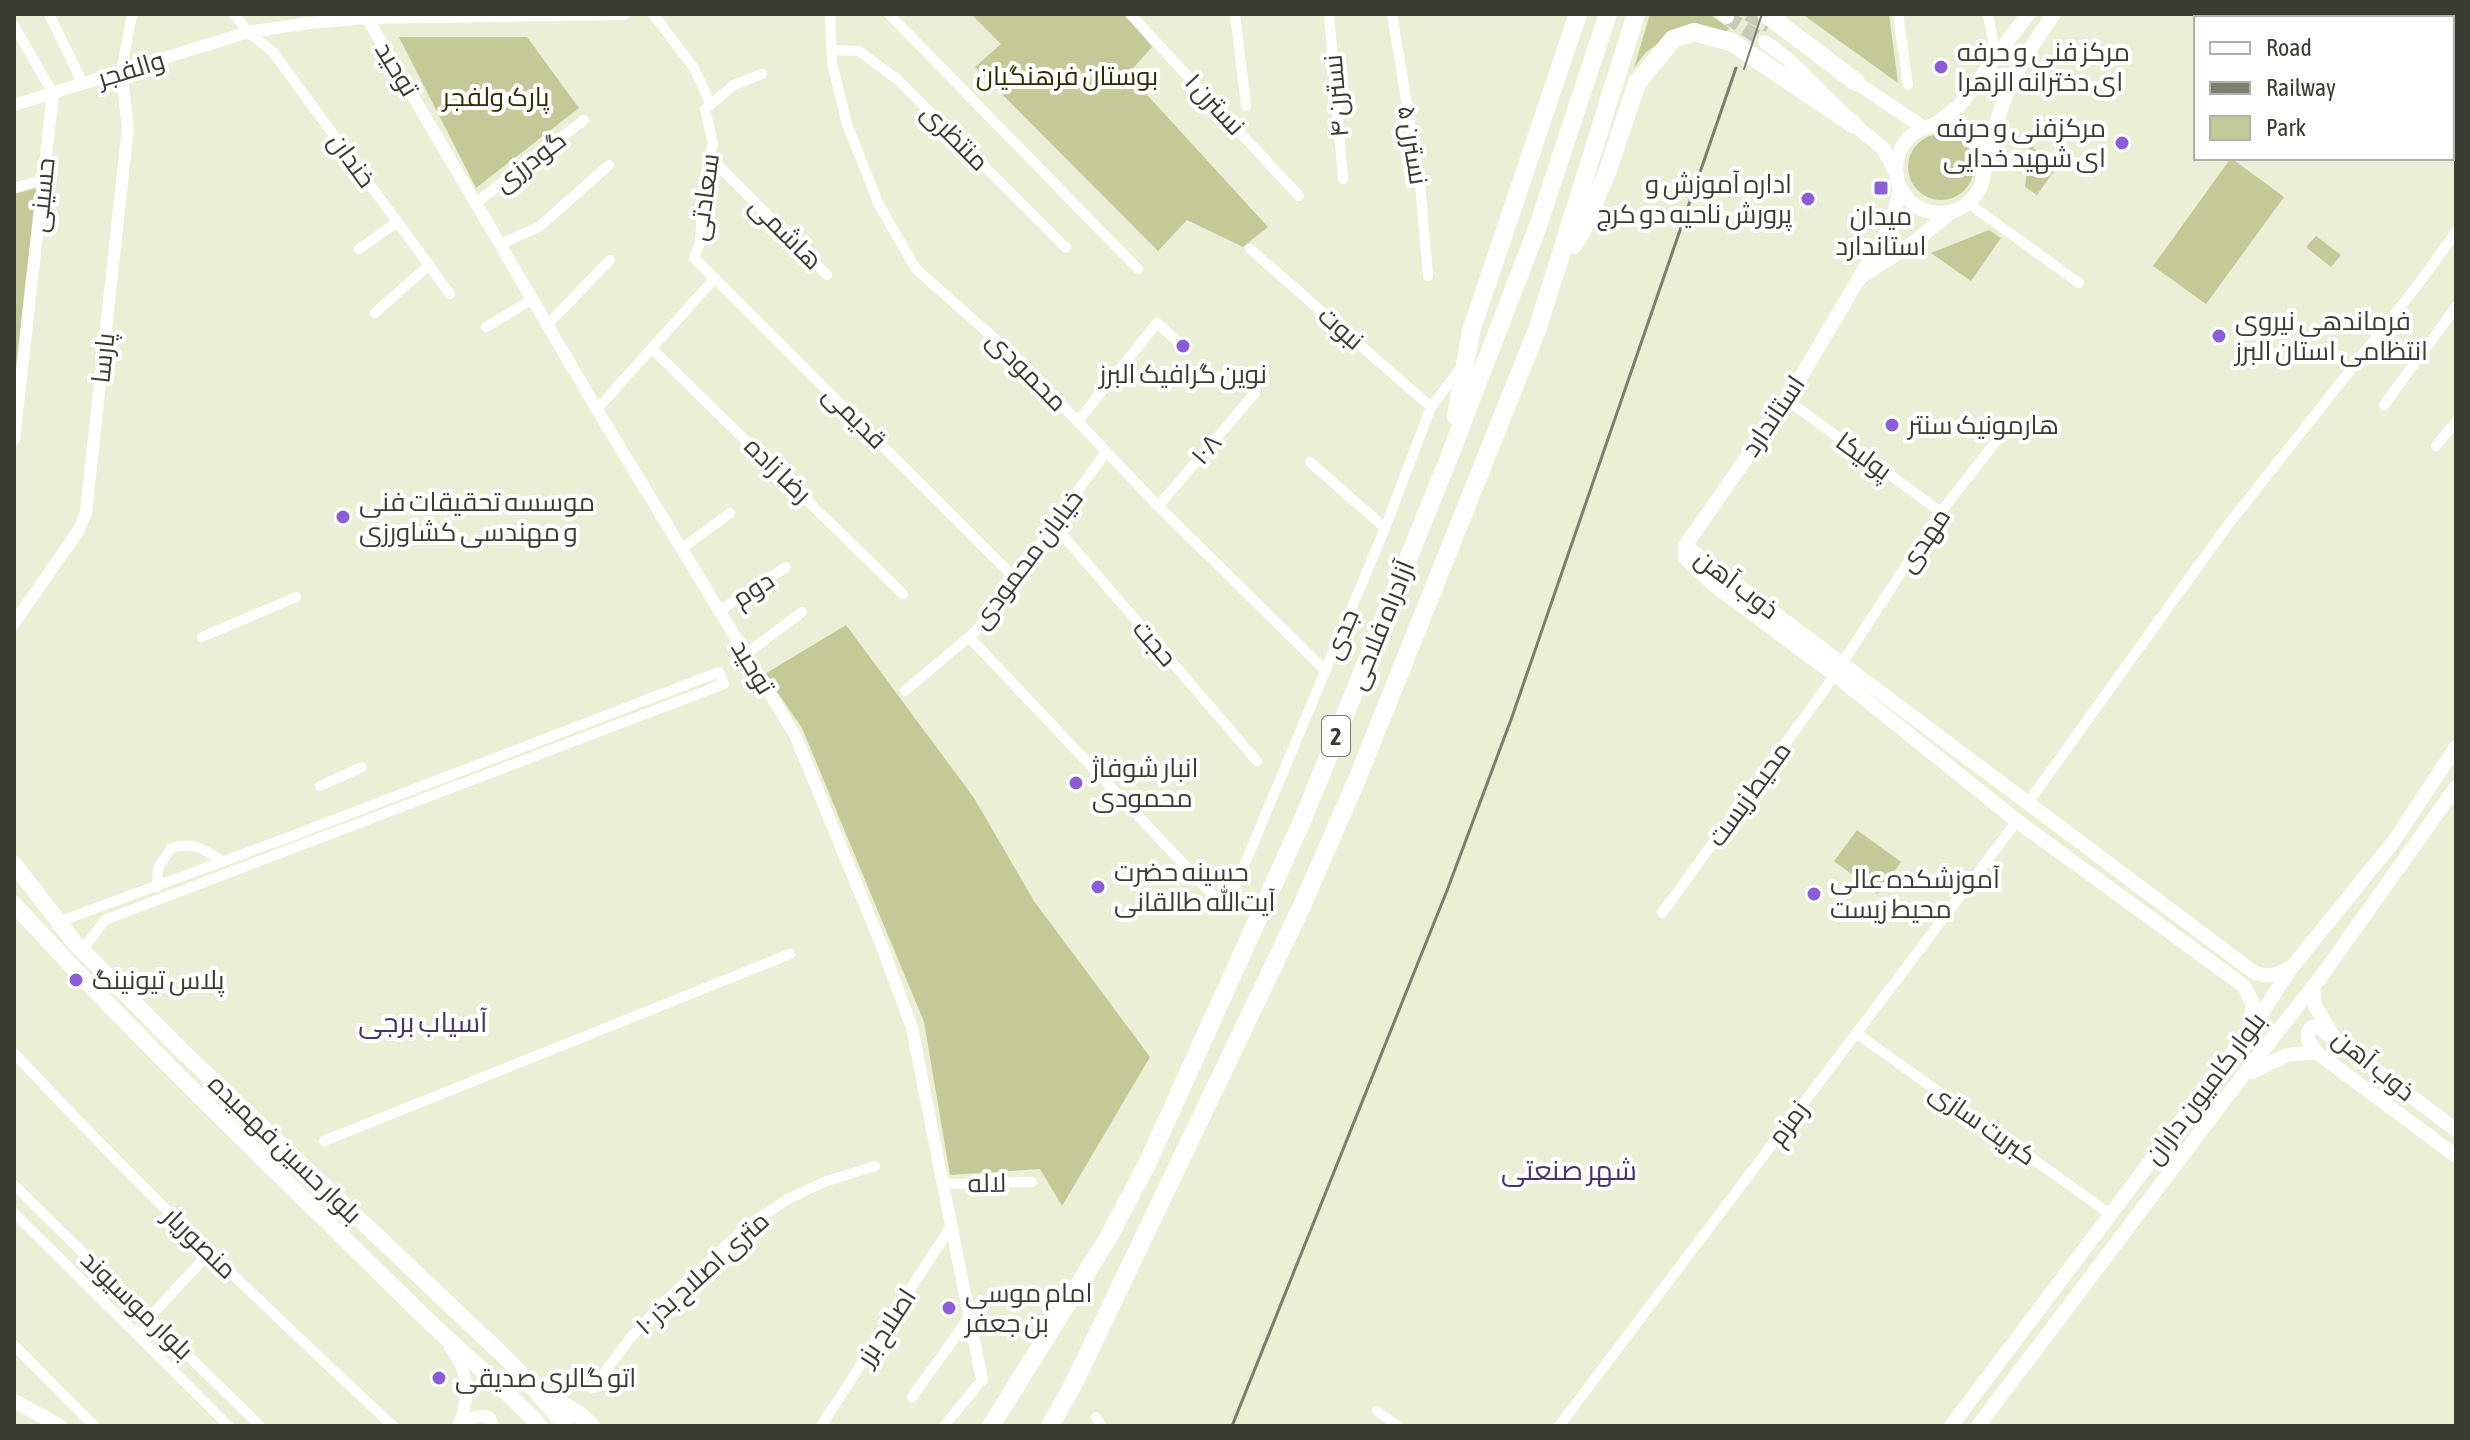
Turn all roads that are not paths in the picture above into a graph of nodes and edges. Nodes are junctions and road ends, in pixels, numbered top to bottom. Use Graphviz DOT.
graph roads {
  1 [pos="49,14"];
  2 [pos="132,14"];
  3 [pos="234,14"];
  4 [pos="590,14"];
  5 [pos="624,14"];
  6 [pos="653,14"];
  7 [pos="830,14"];
  8 [pos="889,14"];
  9 [pos="1130,14"];
  10 [pos="1235,14"];
  11 [pos="1329,14"];
  12 [pos="1392,14"];
  13 [pos="1578,14"];
  14 [pos="1608,14"];
  15 [pos="1636,14"];
  16 [pos="1898,14"];
  17 [pos="1988,14"];
  18 [pos="2028,14"];
  19 [pos="2054,14"];
  20 [pos="481,15"];
  21 [pos="384,16"];
  22 [pos="433,16"];
  23 [pos="367,18"];
  24 [pos="1767,20"];
  25 [pos="14,26"];
  26 [pos="248,32"];
  27 [pos="1993,41"];
  28 [pos="1765,42"];
  29 [pos="831,50"];
  30 [pos="121,72"];
  31 [pos="762,74"];
  32 [pos="1856,82"];
  33 [pos="83,84"];
  34 [pos="1908,85"];
  35 [pos="53,93"];
  36 [pos="710,103"];
  37 [pos="14,105"];
  38 [pos="1246,106"];
  39 [pos="584,120"];
  40 [pos="1853,124"];
  41 [pos="1929,126"];
  42 [pos="710,157"];
  43 [pos="609,165"];
  44 [pos="1984,168"];
  45 [pos="1896,173"];
  46 [pos="44,179"];
  47 [pos="1343,179"];
  48 [pos="14,188"];
  49 [pos="1900,189"];
  50 [pos="1299,196"];
  51 [pos="476,203"];
  52 [pos="1968,203"];
  53 [pos="1952,212"];
  54 [pos="397,222"];
  55 [pos="2456,232"];
  56 [pos="500,244"];
  57 [pos="1066,248"];
  58 [pos="359,249"];
  59 [pos="1250,249"];
  60 [pos="694,258"];
  61 [pos="610,260"];
  62 [pos="429,265"];
  63 [pos="1558,267"];
  64 [pos="1138,269"];
  65 [pos="827,275"];
  66 [pos="1428,276"];
  67 [pos="715,278"];
  68 [pos="1855,282"];
  69 [pos="2079,283"];
  70 [pos="450,294"];
  71 [pos="533,299"];
  72 [pos="2456,307"];
  73 [pos="375,313"];
  74 [pos="548,324"];
  75 [pos="486,327"];
  76 [pos="1177,341"];
  77 [pos="652,349"];
  78 [pos="1465,363"];
  79 [pos="1255,393"];
  80 [pos="17,394"];
  81 [pos="1787,400"];
  82 [pos="2384,405"];
  83 [pos="1431,407"];
  84 [pos="598,408"];
  85 [pos="2456,421"];
  86 [pos="1077,422"];
  87 [pos="2011,422"];
  88 [pos="14,439"];
  89 [pos="2436,446"];
  90 [pos="1106,452"];
  91 [pos="1448,460"];
  92 [pos="1310,462"];
  93 [pos="1158,506"];
  94 [pos="1941,512"];
  95 [pos="730,513"];
  96 [pos="1054,525"];
  97 [pos="1385,528"];
  98 [pos="1685,546"];
  99 [pos="681,549"];
  100 [pos="786,567"];
  101 [pos="1015,578"];
  102 [pos="903,594"];
  103 [pos="296,597"];
  104 [pos="719,611"];
  105 [pos="802,612"];
  106 [pos="14,623"];
  107 [pos="202,637"];
  108 [pos="969,637"];
  109 [pos="746,654"];
  110 [pos="1839,669"];
  111 [pos="1326,671"];
  112 [pos="905,691"];
  113 [pos="2456,747"];
  114 [pos="1257,761"];
  115 [pos="362,767"];
  116 [pos="320,786"];
  117 [pos="2456,787"];
  118 [pos="2027,804"];
  119 [pos="2017,821"];
  120 [pos="223,862"];
  121 [pos="14,864"];
  122 [pos="157,887"];
  123 [pos="14,904"];
  124 [pos="1662,913"];
  125 [pos="58,922"];
  126 [pos="82,950"];
  127 [pos="790,954"];
  128 [pos="2292,967"];
  129 [pos="2313,986"];
  130 [pos="1856,1033"];
  131 [pos="2246,1033"];
  132 [pos="2335,1039"];
  133 [pos="2316,1052"];
  134 [pos="14,1053"];
  135 [pos="2241,1078"];
  136 [pos="2456,1130"];
  137 [pos="324,1141"];
  138 [pos="2456,1156"];
  139 [pos="300,1163"];
  140 [pos="875,1166"];
  141 [pos="2146,1169"];
  142 [pos="284,1179"];
  143 [pos="1032,1182"];
  144 [pos="942,1184"];
  145 [pos="2163,1184"];
  146 [pos="14,1185"];
  147 [pos="14,1213"];
  148 [pos="2110,1214"];
  149 [pos="950,1228"];
  150 [pos="210,1252"];
  151 [pos="148,1316"];
  152 [pos="968,1319"];
  153 [pos="438,1332"];
  154 [pos="135,1333"];
  155 [pos="14,1345"];
  156 [pos="982,1380"];
  157 [pos="534,1388"];
  158 [pos="593,1388"];
  159 [pos="912,1397"];
  160 [pos="14,1401"];
  161 [pos="1377,1411"];
  162 [pos="1054,1423"];
  163 [pos="60,1426"];
  164 [pos="94,1426"];
  165 [pos="229,1426"];
  166 [pos="260,1426"];
  167 [pos="393,1426"];
  168 [pos="460,1426"];
  169 [pos="493,1426"];
  170 [pos="540,1426"];
  171 [pos="566,1426"];
  172 [pos="591,1426"];
  173 [pos="821,1426"];
  174 [pos="944,1426"];
  175 [pos="991,1426"];
  176 [pos="1398,1426"];
  177 [pos="1559,1426"];
  178 [pos="1951,1426"];
  179 [pos="1978,1426"];
  1 -- 33 [label="street"];
  2 -- 30 [label="street"];
  3 -- 26 [label="street, خندان"];
  4 -- 5 [label="street, والفجر"];
  4 -- 20 [label="street, والفجر"];
  6 -- 36 [label="street"];
  7 -- 29 [label="street, محمودی"];
  8 -- 64 [label="street"];
  9 -- 50 [label="street, نسترن ۱"];
  10 -- 38 [label="street"];
  11 -- 47 [label="street, نسترن ۴"];
  12 -- 66 [label="street, نسترن ۵"];
  13 -- 78 [label="highway"];
  14 -- 91 [label="highway, آزادراه فلاحی / 2"];
  15 -- 63 [label="highway, آزادراه فلاحی / 2"];
  16 -- 34 [label="street"];
  17 -- 27 [label="street"];
  18 -- 41 [label="main road"];
  19 -- 44 [label="main road"];
  20 -- 22 [label="street, والفجر"];
  21 -- 22 [label="street, والفجر"];
  21 -- 23 [label="street, والفجر"];
  23 -- 26 [label="street, والفجر"];
  23 -- 51 [label="street, توحید"];
  24 -- 32 [label="highway"];
  25 -- 35 [label="street"];
  26 -- 30 [label="street, والفجر"];
  26 -- 54 [label="street, خندان"];
  28 -- 40 [label="main road"];
  29 -- 57 [label="street, منتظری"];
  29 -- 86 [label="street, محمودی"];
  30 -- 33 [label="street, والفجر"];
  30 -- 106 [label="street, پارسا"];
  31 -- 36 [label="street"];
  32 -- 41 [label="main road"];
  33 -- 35 [label="street, والفجر"];
  35 -- 37 [label="street, والفجر"];
  35 -- 46 [label="street, حسینی"];
  36 -- 42 [label="street, سعادتی"];
  39 -- 51 [label="street, گودرزی"];
  40 -- 45 [label="main road"];
  40 -- 63 [label="highway"];
  41 -- 44 [label="main road"];
  41 -- 45 [label="main road"];
  42 -- 60 [label="street, سعادتی"];
  42 -- 65 [label="street, هاشمی"];
  43 -- 56 [label="street"];
  44 -- 52 [label="main road"];
  45 -- 49 [label="main road"];
  46 -- 48 [label="street"];
  46 -- 80 [label="street, حسینی"];
  49 -- 53 [label="main road"];
  49 -- 68 [label="main road, استاندارد"];
  51 -- 56 [label="street, توحید"];
  52 -- 53 [label="main road"];
  52 -- 69 [label="street"];
  53 -- 68 [label="main road, استاندارد"];
  54 -- 58 [label="street"];
  54 -- 62 [label="street, خندان"];
  55 -- 118 [label="street"];
  56 -- 71 [label="street, توحید"];
  59 -- 83 [label="street, نبوت"];
  60 -- 67 [label="street, قدیمی"];
  61 -- 74 [label="street"];
  62 -- 70 [label="street, خندان"];
  62 -- 73 [label="street"];
  63 -- 162 [label="highway, آزادراه فلاحی / 2"];
  67 -- 77 [label="street, سعادتی"];
  67 -- 101 [label="street, قدیمی"];
  68 -- 81 [label="main road, استاندارد"];
  71 -- 74 [label="street, توحید"];
  71 -- 75 [label="street"];
  72 -- 82 [label="street"];
  74 -- 84 [label="street, توحید"];
  76 -- 86 [label="street"];
  77 -- 84 [label="street, سعادتی"];
  77 -- 102 [label="street, رضا زاده"];
  78 -- 83 [label="street, جدی"];
  78 -- 91 [label="highway"];
  79 -- 93 [label="street, ۱۰۸"];
  80 -- 88 [label="street, حسینی"];
  81 -- 94 [label="street, پولیکا"];
  81 -- 98 [label="main road, استاندارد"];
  83 -- 97 [label="street, جدی"];
  84 -- 99 [label="street, توحید"];
  85 -- 89 [label="street"];
  86 -- 90 [label="street, محمودی"];
  87 -- 94 [label="street, مهدی"];
  90 -- 93 [label="street, محمودی"];
  90 -- 96 [label="street, خیابان محمودی"];
  91 -- 175 [label="highway, آزادراه فلاحی / 2"];
  92 -- 97 [label="street"];
  93 -- 111 [label="street, محمودی"];
  94 -- 110 [label="street, مهدی"];
  95 -- 99 [label="street"];
  96 -- 101 [label="street, خیابان محمودی"];
  96 -- 114 [label="street, حجت"];
  97 -- 111 [label="street, جدی"];
  98 -- 110 [label="main road, ذوب آهن"];
  99 -- 104 [label="street, توحید"];
  100 -- 104 [label="street, دوم"];
  101 -- 108 [label="street, خیابان محمودی"];
  103 -- 107 [label="street"];
  104 -- 109 [label="street, توحید"];
  105 -- 109 [label="street"];
  108 -- 111 [label="street, جدی"];
  108 -- 112 [label="street, خیابان محمودی"];
  109 -- 144 [label="street, توحید"];
  110 -- 118 [label="main road, ذوب آهن"];
  110 -- 119 [label="main road, ذوب آهن"];
  110 -- 124 [label="street, محیط زیست"];
  113 -- 128 [label="main road, بلوار کامیون داران"];
  115 -- 116 [label="street"];
  117 -- 129 [label="main road, بلوار کامیون داران"];
  118 -- 128 [label="main road, ذوب آهن"];
  119 -- 130 [label="street, زمزم"];
  119 -- 131 [label="main road, ذوب آهن"];
  120 -- 122 [label="street"];
  120 -- 122 [label="street"];
  120 -- 126 [label="street"];
  121 -- 125 [label="main road, بلوار حسین فهمیده"];
  122 -- 125 [label="street"];
  123 -- 142 [label="main road, بلوار حسین فهمیده"];
  125 -- 126 [label="main road, بلوار حسین فهمیده"];
  126 -- 139 [label="main road, بلوار حسین فهمیده"];
  127 -- 137 [label="street"];
  128 -- 131 [label="main road, بلوار کامیون داران"];
  129 -- 132 [label="main road, ذوب آهن"];
  129 -- 135 [label="main road, بلوار کامیون داران"];
  130 -- 148 [label="street, کبریت سازی"];
  130 -- 177 [label="street, زمزم"];
  131 -- 141 [label="main road, بلوار کامیون داران"];
  132 -- 133 [label="main road"];
  132 -- 136 [label="main road, ذوب آهن"];
  133 -- 135 [label="main road"];
  133 -- 138 [label="main road, ذوب آهن"];
  134 -- 150 [label="street, منصوریار"];
  135 -- 145 [label="main road, بلوار کامیون داران"];
  139 -- 142 [label="main road"];
  139 -- 157 [label="main road, بلوار حسین فهمیده"];
  140 -- 158 [label="street, ۱۰ متری اصلاح بذر"];
  141 -- 145 [label="main road"];
  141 -- 148 [label="main road, بلوار کامیون داران"];
  142 -- 153 [label="main road, بلوار حسین فهمیده"];
  143 -- 144 [label="street, لاله"];
  144 -- 149 [label="street, توحید"];
  145 -- 179 [label="main road, بلوار کامیون داران"];
  146 -- 151 [label="street, بلوار موسیوند"];
  147 -- 154 [label="street, بلوار موسیوند"];
  148 -- 178 [label="main road, بلوار کامیون داران"];
  149 -- 152 [label="street, توحید"];
  149 -- 173 [label="street, اصلاح بزر"];
  150 -- 151 [label="street"];
  150 -- 167 [label="street, منصوریار"];
  151 -- 154 [label="street"];
  151 -- 166 [label="street, بلوار موسیوند"];
  152 -- 156 [label="street, توحید"];
  152 -- 159 [label="street"];
  153 -- 168 [label="street"];
  153 -- 170 [label="main road, بلوار حسین فهمیده"];
  154 -- 165 [label="street, بلوار موسیوند"];
  155 -- 164 [label="street"];
  156 -- 174 [label="street"];
  157 -- 171 [label="main road, بلوار حسین فهمیده"];
  157 -- 172 [label="highway"];
  160 -- 163 [label="main road"];
  161 -- 176 [label="street"];
  168 -- 169 [label="street"];
}
